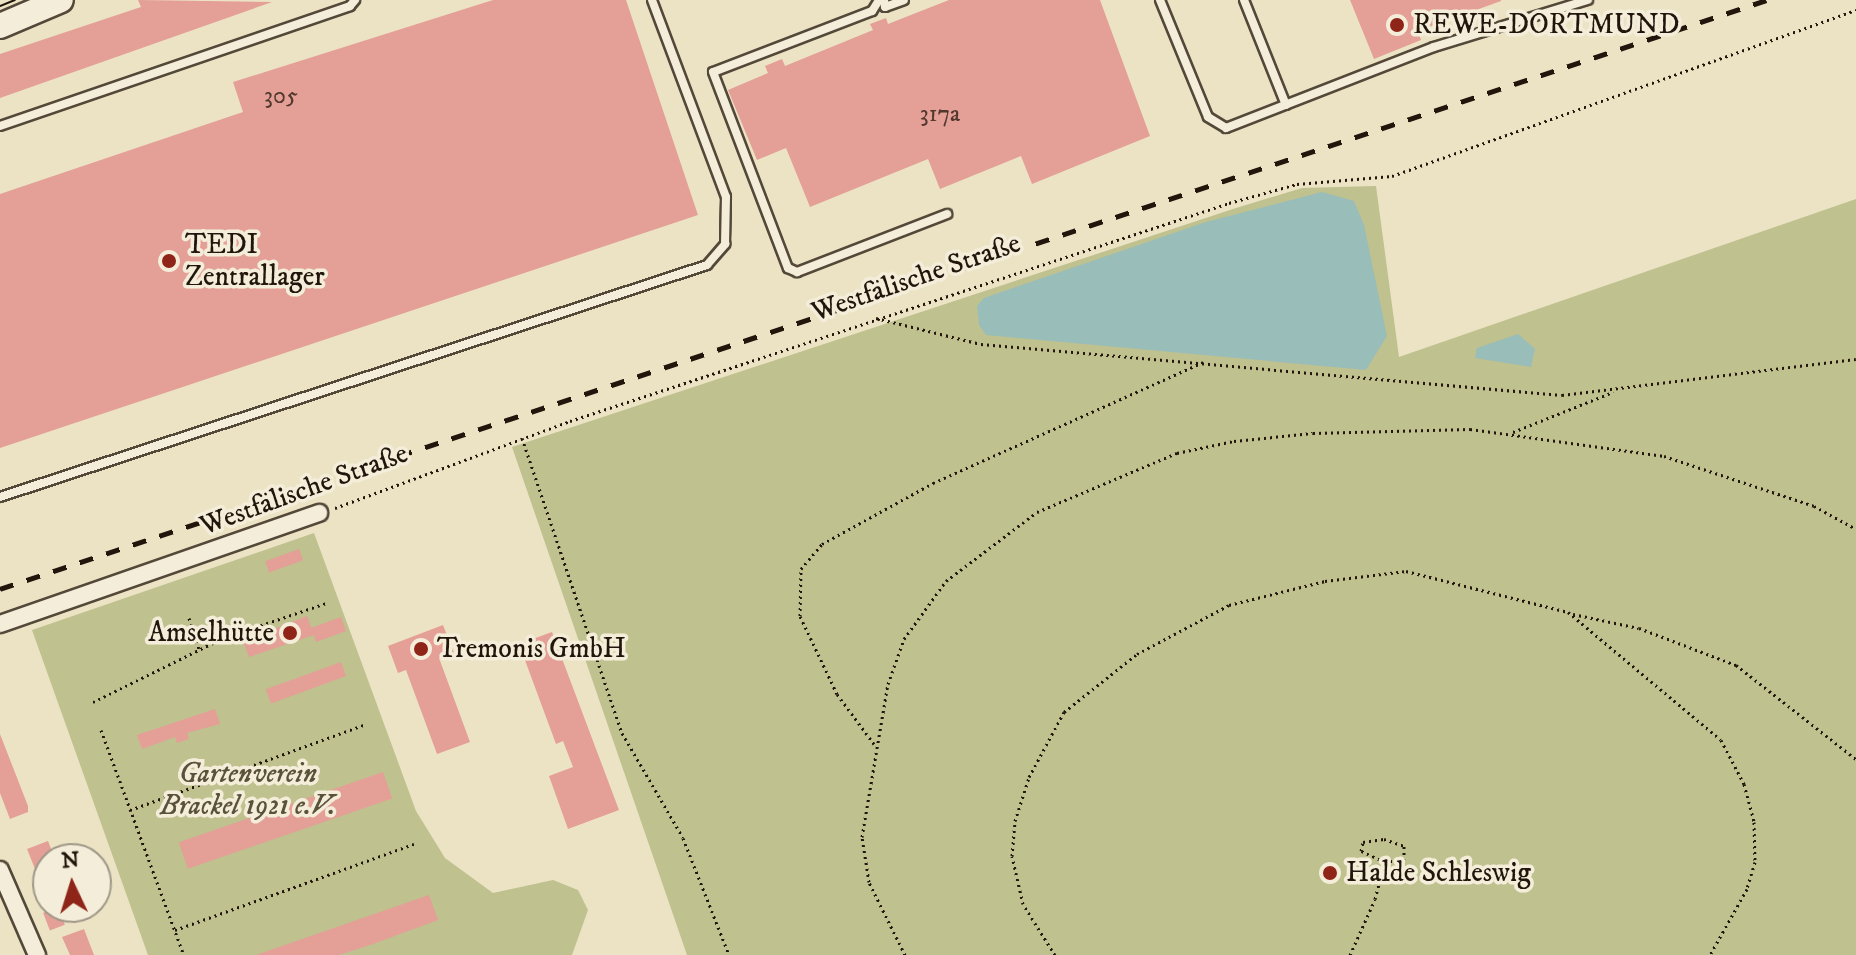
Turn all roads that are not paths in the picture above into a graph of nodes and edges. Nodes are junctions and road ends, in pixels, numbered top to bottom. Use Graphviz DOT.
graph roads {
  1 [pos="61,0"];
  2 [pos="355,0"];
  3 [pos="652,0"];
  4 [pos="904,0"];
  5 [pos="1160,0"];
  6 [pos="1244,0"];
  7 [pos="1588,0"];
  8 [pos="883,2"];
  9 [pos="0,26"];
  10 [pos="1286,105"];
  11 [pos="0,126"];
  12 [pos="947,214"];
  13 [pos="0,497"];
  14 [pos="319,513"];
  15 [pos="0,624"];
  16 [pos="0,870"];
  17 [pos="37,955"];
  1 -- 9 [label="main road"];
  2 -- 11 [label="lane"];
  3 -- 13 [label="lane"];
  4 -- 8 [label="lane"];
  5 -- 10 [label="lane"];
  6 -- 10 [label="lane"];
  7 -- 10 [label="lane"];
  8 -- 12 [label="lane"];
  14 -- 15 [label="street, Westfälische Straße"];
  16 -- 17 [label="street"];
}
